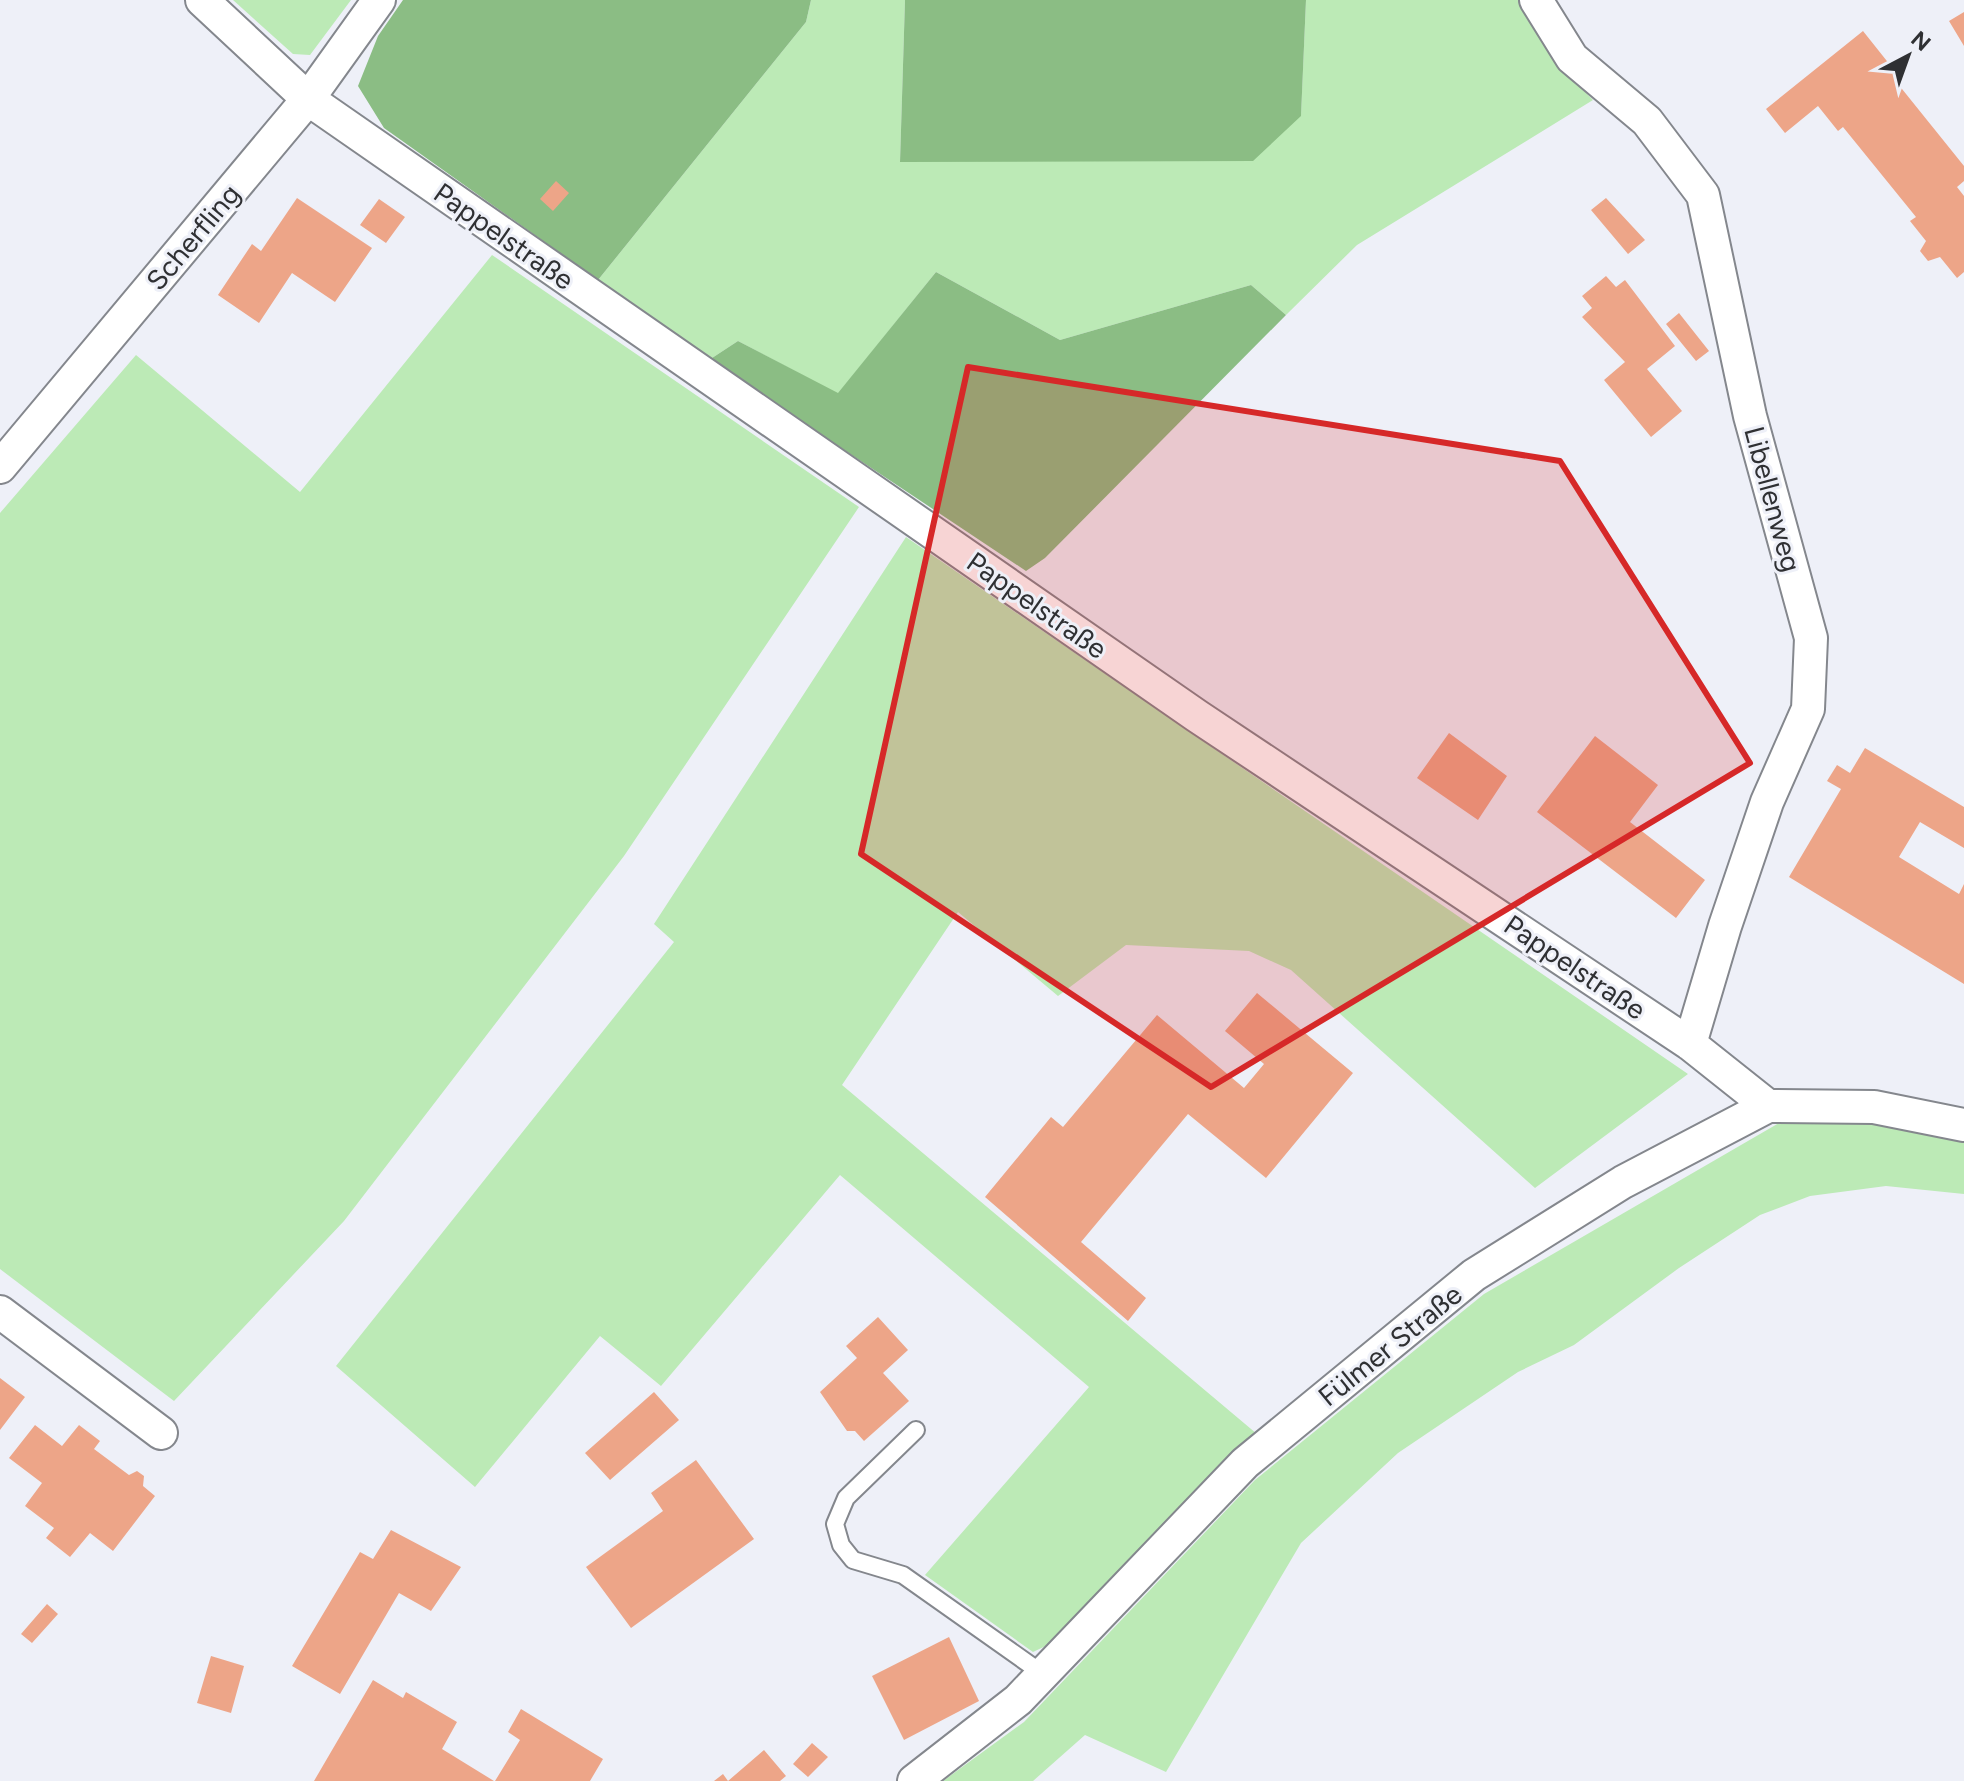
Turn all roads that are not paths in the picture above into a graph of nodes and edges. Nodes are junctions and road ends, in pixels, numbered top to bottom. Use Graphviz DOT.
graph roads {
  1 [pos="202,0"];
  2 [pos="379,0"];
  3 [pos="1536,0"];
  4 [pos="308,99"];
  5 [pos="0,467"];
  6 [pos="1690,1044"];
  7 [pos="1768,1106"];
  8 [pos="1964,1125"];
  9 [pos="0,1312"];
  10 [pos="916,1430"];
  11 [pos="161,1433"];
  12 [pos="1043,1674"];
  13 [pos="914,1781"];
  1 -- 4 [label="street, Pappelstraße"];
  2 -- 4 [label="street, Scherfling"];
  3 -- 6 [label="street, Libellenweg"];
  4 -- 5 [label="street, Scherfling"];
  4 -- 6 [label="street, Pappelstraße"];
  6 -- 7 [label="street, Pappelstraße"];
  7 -- 8 [label="street, Fülmer Straße"];
  7 -- 12 [label="street, Fülmer Straße"];
  9 -- 11 [label="street"];
  10 -- 12 [label="lane"];
  12 -- 13 [label="street, Fülmer Straße"];
}
